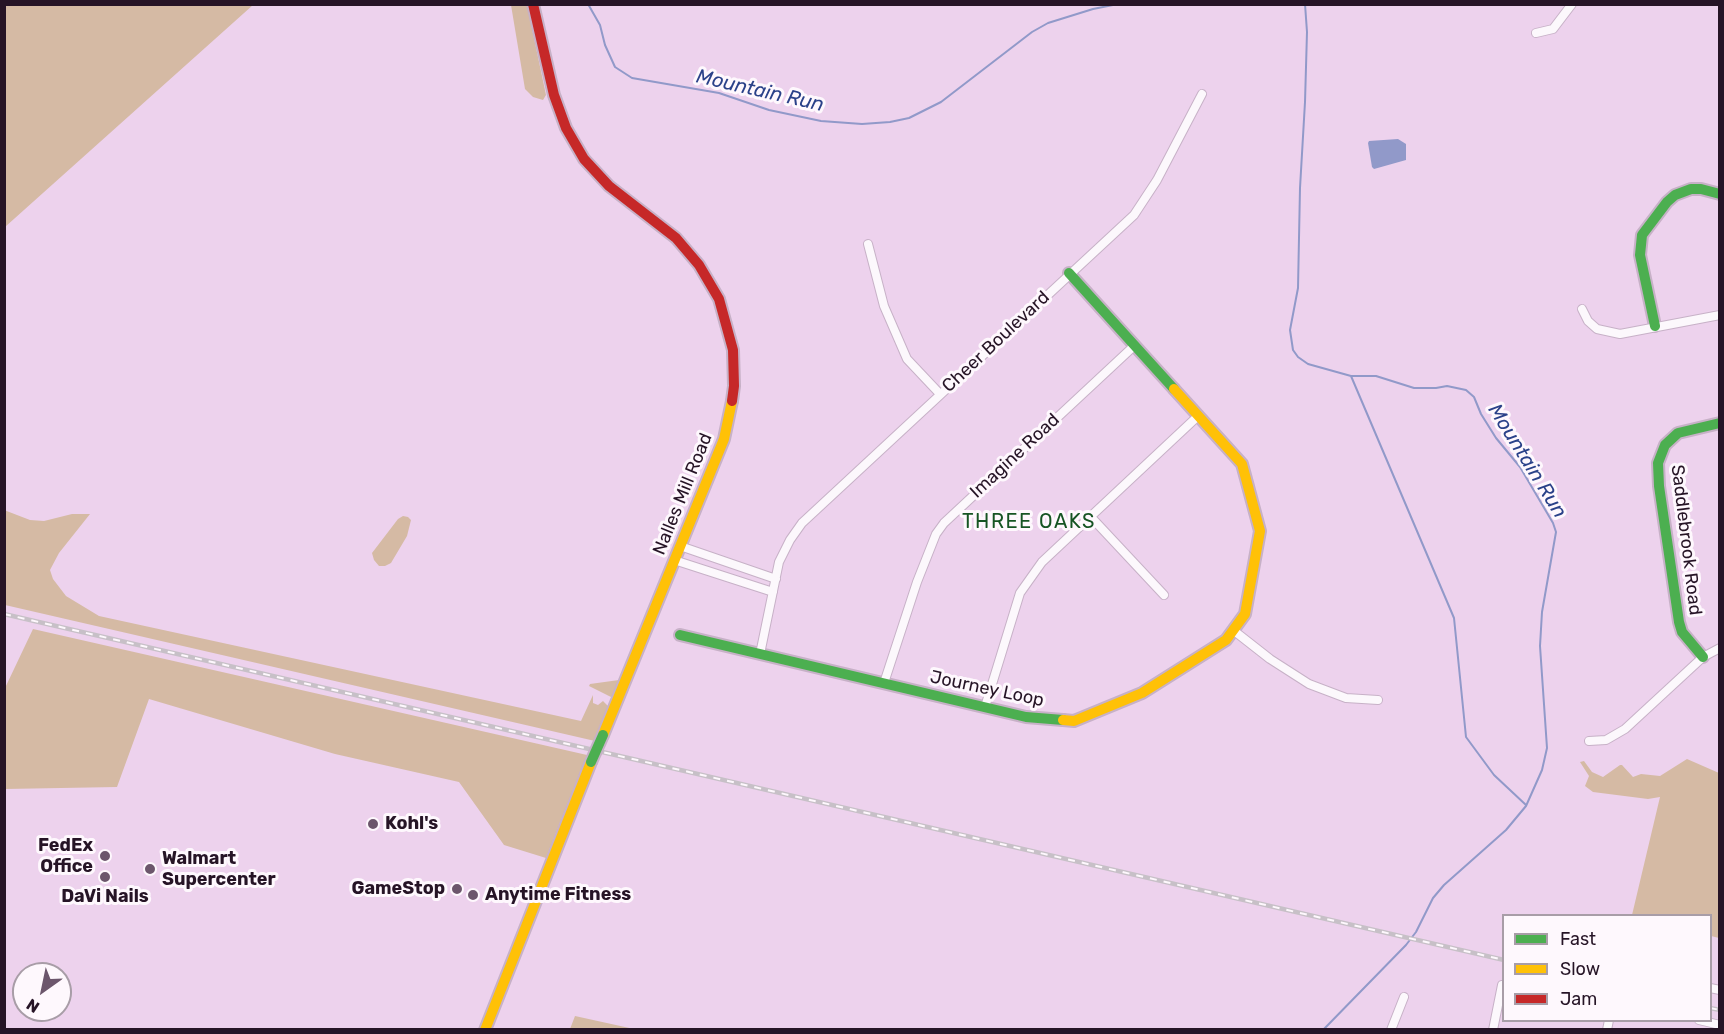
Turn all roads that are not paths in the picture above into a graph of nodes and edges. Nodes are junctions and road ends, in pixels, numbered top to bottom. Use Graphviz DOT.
graph roads {
  1 [pos="533,4"];
  2 [pos="1572,4"];
  3 [pos="1536,33"];
  4 [pos="1202,94"];
  5 [pos="1719,194"];
  6 [pos="868,244"];
  7 [pos="1069,273"];
  8 [pos="1581,309"];
  9 [pos="1719,315"];
  10 [pos="1655,326"];
  11 [pos="1134,346"];
  12 [pos="940,394"];
  13 [pos="1198,416"];
  14 [pos="1719,423"];
  15 [pos="1090,517"];
  16 [pos="680,546"];
  17 [pos="675,560"];
  18 [pos="776,579"];
  19 [pos="773,592"];
  20 [pos="1164,595"];
  21 [pos="1233,630"];
  22 [pos="680,635"];
  23 [pos="1719,648"];
  24 [pos="760,654"];
  25 [pos="1703,657"];
  26 [pos="884,683"];
  27 [pos="1378,700"];
  28 [pos="985,707"];
  29 [pos="1590,741"];
  30 [pos="1502,985"];
  31 [pos="1404,997"];
  32 [pos="485,1029"];
  33 [pos="1390,1029"];
  34 [pos="1493,1029"];
  1 -- 16 [label="street, Nalles Mill Road"];
  2 -- 3 [label="street"];
  4 -- 7 [label="street, Cheer Boulevard"];
  5 -- 10 [label="street"];
  6 -- 12 [label="street"];
  7 -- 11 [label="street, Journey Loop"];
  7 -- 12 [label="street, Cheer Boulevard"];
  8 -- 10 [label="street"];
  9 -- 10 [label="street"];
  11 -- 13 [label="street, Journey Loop"];
  11 -- 26 [label="street, Imagine Road"];
  12 -- 18 [label="street, Cheer Boulevard"];
  13 -- 15 [label="street"];
  13 -- 21 [label="street, Journey Loop"];
  14 -- 25 [label="street, Saddlebrook Road"];
  15 -- 20 [label="street"];
  15 -- 28 [label="street"];
  16 -- 17 [label="street, Nalles Mill Road"];
  16 -- 18 [label="street"];
  17 -- 19 [label="street"];
  17 -- 32 [label="street, Nalles Mill Road, bridge"];
  18 -- 19 [label="street, Cheer Boulevard"];
  19 -- 24 [label="street, Cheer Boulevard"];
  21 -- 27 [label="street"];
  21 -- 28 [label="street, Journey Loop"];
  22 -- 24 [label="street, Journey Loop"];
  23 -- 25 [label="street"];
  24 -- 26 [label="street, Journey Loop"];
  25 -- 29 [label="street"];
  26 -- 28 [label="street, Journey Loop"];
  30 -- 34 [label="street"];
  31 -- 33 [label="street"];
}
